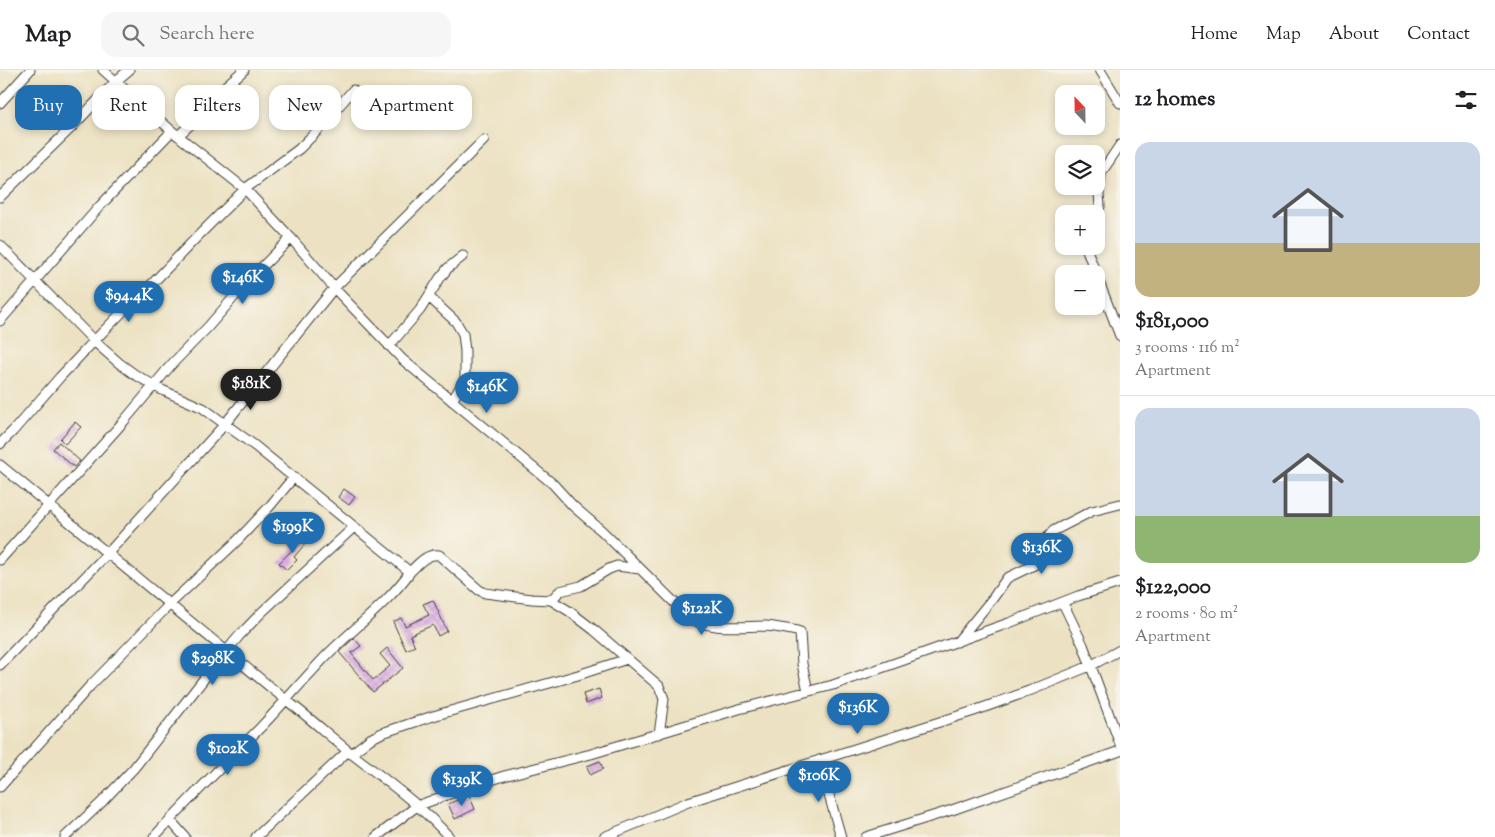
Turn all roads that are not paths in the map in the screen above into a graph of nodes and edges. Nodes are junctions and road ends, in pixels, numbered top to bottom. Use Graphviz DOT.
graph roads {
  1 [pos="30,70"];
  2 [pos="103,70"];
  3 [pos="129,70"];
  4 [pos="244,70"];
  5 [pos="1100,70"];
  6 [pos="116,82"];
  7 [pos="351,92"];
  8 [pos="0,103"];
  9 [pos="1120,103"];
  10 [pos="175,134"];
  11 [pos="484,140"];
  12 [pos="1120,145"];
  13 [pos="245,189"];
  14 [pos="0,197"];
  15 [pos="1100,205"];
  16 [pos="291,238"];
  17 [pos="0,245"];
  18 [pos="462,256"];
  19 [pos="35,280"];
  20 [pos="334,288"];
  21 [pos="429,297"];
  22 [pos="1105,297"];
  23 [pos="0,320"];
  24 [pos="1120,336"];
  25 [pos="94,341"];
  26 [pos="389,346"];
  27 [pos="154,384"];
  28 [pos="452,401"];
  29 [pos="225,424"];
  30 [pos="0,444"];
  31 [pos="0,465"];
  32 [pos="293,478"];
  33 [pos="1120,504"];
  34 [pos="48,505"];
  35 [pos="354,527"];
  36 [pos="108,553"];
  37 [pos="626,555"];
  38 [pos="0,560"];
  39 [pos="617,566"];
  40 [pos="641,569"];
  41 [pos="410,572"];
  42 [pos="1120,583"];
  43 [pos="551,600"];
  44 [pos="1063,603"];
  45 [pos="170,604"];
  46 [pos="957,642"];
  47 [pos="1120,650"];
  48 [pos="227,652"];
  49 [pos="627,659"];
  50 [pos="0,665"];
  51 [pos="1090,666"];
  52 [pos="808,691"];
  53 [pos="286,700"];
  54 [pos="1118,732"];
  55 [pos="659,734"];
  56 [pos="1120,744"];
  57 [pos="1120,751"];
  58 [pos="350,752"];
  59 [pos="819,760"];
  60 [pos="0,788"];
  61 [pos="417,806"];
  62 [pos="170,820"];
  63 [pos="65,837"];
  64 [pos="154,837"];
  65 [pos="185,837"];
  66 [pos="256,837"];
  67 [pos="376,837"];
  68 [pos="449,837"];
  69 [pos="604,837"];
  70 [pos="841,837"];
  71 [pos="866,837"];
  1 -- 8 [label="street"];
  2 -- 6 [label="street"];
  3 -- 6 [label="street"];
  4 -- 10 [label="street"];
  5 -- 9 [label="street"];
  6 -- 10 [label="street"];
  6 -- 14 [label="street"];
  7 -- 13 [label="street"];
  10 -- 13 [label="street"];
  10 -- 19 [label="street"];
  11 -- 20 [label="street"];
  12 -- 15 [label="street"];
  13 -- 16 [label="street"];
  13 -- 25 [label="street"];
  16 -- 20 [label="street"];
  16 -- 27 [label="street"];
  17 -- 19 [label="street"];
  18 -- 21 [label="street"];
  19 -- 23 [label="street"];
  19 -- 25 [label="street"];
  20 -- 26 [label="street"];
  20 -- 29 [label="street"];
  21 -- 26 [label="street"];
  21 -- 28 [label="street"];
  22 -- 24 [label="street"];
  25 -- 27 [label="street"];
  25 -- 30 [label="street"];
  26 -- 28 [label="street"];
  27 -- 29 [label="street"];
  27 -- 34 [label="street"];
  28 -- 37 [label="street"];
  29 -- 32 [label="street"];
  29 -- 36 [label="street"];
  31 -- 34 [label="street"];
  32 -- 35 [label="street"];
  32 -- 45 [label="street"];
  33 -- 46 [label="street"];
  34 -- 36 [label="street"];
  34 -- 38 [label="street"];
  35 -- 41 [label="street"];
  35 -- 48 [label="street"];
  36 -- 45 [label="street"];
  36 -- 50 [label="street"];
  37 -- 39 [label="street"];
  37 -- 40 [label="street"];
  39 -- 40 [label="street"];
  39 -- 43 [label="street"];
  40 -- 52 [label="street"];
  41 -- 43 [label="street"];
  41 -- 53 [label="street"];
  42 -- 44 [label="street"];
  43 -- 49 [label="street"];
  44 -- 46 [label="street"];
  44 -- 51 [label="street"];
  45 -- 48 [label="street"];
  45 -- 60 [label="street"];
  46 -- 52 [label="street"];
  47 -- 51 [label="street"];
  48 -- 53 [label="street"];
  48 -- 63 [label="street"];
  49 -- 55 [label="street"];
  49 -- 58 [label="street"];
  51 -- 54 [label="street"];
  51 -- 59 [label="street"];
  52 -- 55 [label="street"];
  53 -- 58 [label="street"];
  53 -- 62 [label="street"];
  54 -- 56 [label="street"];
  55 -- 61 [label="street"];
  57 -- 71 [label="street"];
  58 -- 61 [label="street"];
  58 -- 66 [label="street"];
  59 -- 69 [label="street"];
  59 -- 70 [label="street"];
  61 -- 67 [label="street"];
  61 -- 68 [label="street"];
  62 -- 64 [label="street"];
  62 -- 65 [label="street"];
}
